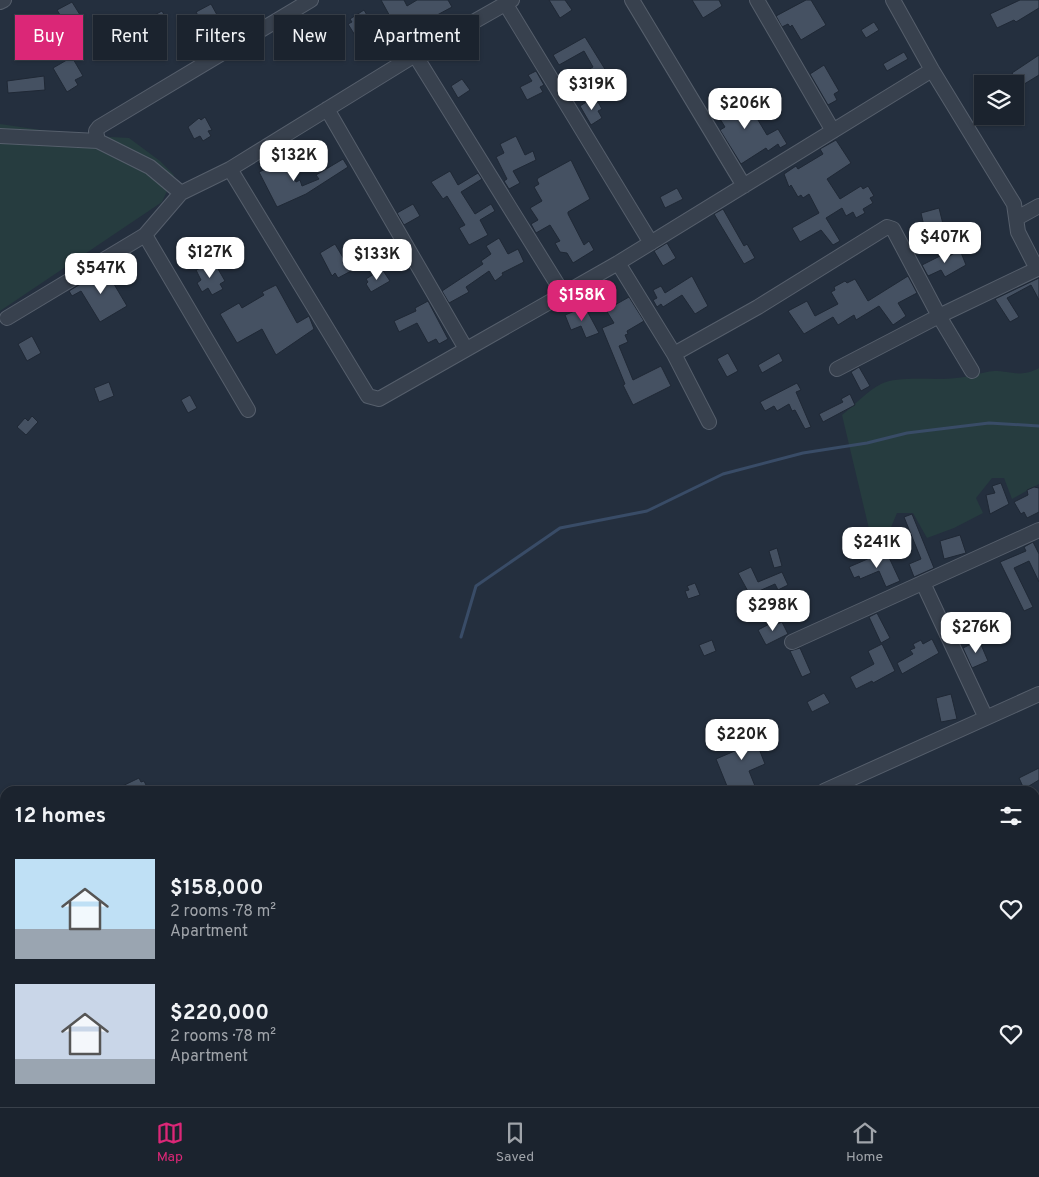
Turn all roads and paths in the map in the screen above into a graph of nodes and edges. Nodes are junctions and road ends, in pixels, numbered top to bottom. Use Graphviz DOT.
graph roads {
  1 [pos="4,0"];
  2 [pos="311,0"];
  3 [pos="632,0"];
  4 [pos="757,0"];
  5 [pos="894,0"];
  6 [pos="0,2"];
  7 [pos="508,2"];
  8 [pos="479,19"];
  9 [pos="408,60"];
  10 [pos="418,60"];
  11 [pos="932,70"];
  12 [pos="327,109"];
  13 [pos="833,131"];
  14 [pos="0,136"];
  15 [pos="98,141"];
  16 [pos="230,169"];
  17 [pos="744,186"];
  18 [pos="181,193"];
  19 [pos="1039,206"];
  20 [pos="1017,218"];
  21 [pos="145,235"];
  22 [pos="651,243"];
  23 [pos="618,263"];
  24 [pos="1038,270"];
  25 [pos="564,294"];
  26 [pos="939,316"];
  27 [pos="7,318"];
  28 [pos="466,349"];
  29 [pos="674,354"];
  30 [pos="837,370"];
  31 [pos="972,371"];
  32 [pos="248,410"];
  33 [pos="709,422"];
  34 [pos="1039,530"];
  35 [pos="922,584"];
  36 [pos="792,642"];
  37 [pos="1039,694"];
  38 [pos="986,718"];
  39 [pos="835,786"];
  1 -- 6 [label="street"];
  2 -- 15 [label="street"];
  3 -- 17 [label="street"];
  4 -- 13 [label="street"];
  5 -- 11 [label="street"];
  7 -- 8 [label="street"];
  7 -- 22 [label="street"];
  9 -- 12 [label="street"];
  10 -- 25 [label="street"];
  11 -- 13 [label="street"];
  11 -- 20 [label="street"];
  12 -- 16 [label="street"];
  12 -- 28 [label="street"];
  13 -- 17 [label="street"];
  14 -- 15 [label="street"];
  15 -- 18 [label="street"];
  16 -- 18 [label="street"];
  16 -- 28 [label="street"];
  17 -- 22 [label="street"];
  18 -- 21 [label="street"];
  19 -- 20 [label="street"];
  20 -- 24 [label="street"];
  21 -- 27 [label="street"];
  21 -- 32 [label="street"];
  22 -- 23 [label="street"];
  23 -- 25 [label="street"];
  23 -- 29 [label="street"];
  24 -- 26 [label="street"];
  25 -- 28 [label="street"];
  26 -- 29 [label="street"];
  26 -- 30 [label="street"];
  26 -- 31 [label="street"];
  29 -- 33 [label="street"];
  34 -- 35 [label="street"];
  35 -- 36 [label="street"];
  35 -- 38 [label="street"];
  37 -- 38 [label="street"];
  38 -- 39 [label="street"];
}
